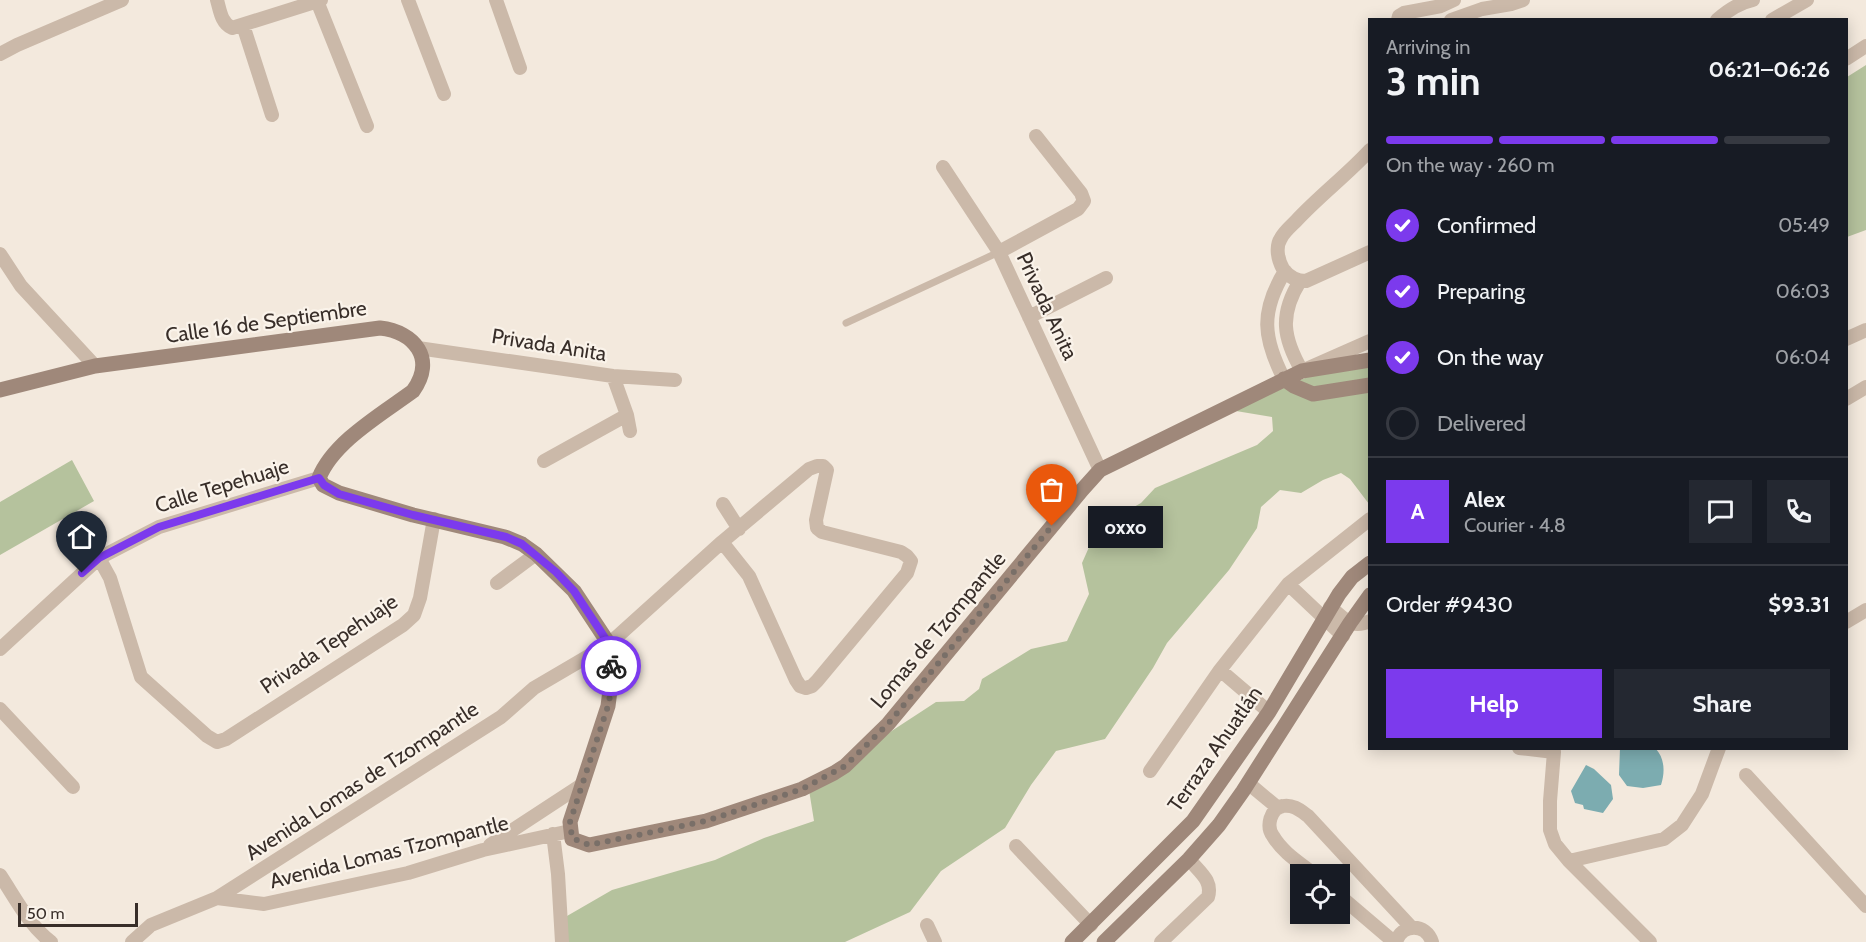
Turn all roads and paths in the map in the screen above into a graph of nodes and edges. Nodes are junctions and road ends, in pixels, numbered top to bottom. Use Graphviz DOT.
graph roads {
  1 [pos="122,0"];
  2 [pos="217,0"];
  3 [pos="408,0"];
  4 [pos="496,0"];
  5 [pos="1454,0"];
  6 [pos="1522,0"];
  7 [pos="1752,0"];
  8 [pos="1807,0"];
  9 [pos="319,1"];
  10 [pos="1441,6"];
  11 [pos="1398,18"];
  12 [pos="1449,18"];
  13 [pos="1456,18"];
  14 [pos="1719,18"];
  15 [pos="1776,18"];
  16 [pos="243,25"];
  17 [pos="1866,46"];
  18 [pos="0,54"];
  19 [pos="1848,57"];
  20 [pos="520,68"];
  21 [pos="444,94"];
  22 [pos="272,115"];
  23 [pos="367,126"];
  24 [pos="1036,136"];
  25 [pos="1368,152"];
  26 [pos="943,168"];
  27 [pos="999,252"];
  28 [pos="1368,253"];
  29 [pos="0,254"];
  30 [pos="1291,276"];
  31 [pos="1106,278"];
  32 [pos="1029,317"];
  33 [pos="846,323"];
  34 [pos="1866,330"];
  35 [pos="1848,338"];
  36 [pos="1368,342"];
  37 [pos="418,348"];
  38 [pos="1368,360"];
  39 [pos="95,366"];
  40 [pos="1302,371"];
  41 [pos="613,376"];
  42 [pos="1284,379"];
  43 [pos="675,380"];
  44 [pos="1368,385"];
  45 [pos="1866,387"];
  46 [pos="0,390"];
  47 [pos="1848,398"];
  48 [pos="627,415"];
  49 [pos="630,431"];
  50 [pos="544,460"];
  51 [pos="1100,470"];
  52 [pos="319,478"];
  53 [pos="723,504"];
  54 [pos="434,519"];
  55 [pos="1368,521"];
  56 [pos="739,529"];
  57 [pos="722,542"];
  58 [pos="536,554"];
  59 [pos="99,558"];
  60 [pos="1368,565"];
  61 [pos="497,583"];
  62 [pos="1288,584"];
  63 [pos="1368,598"];
  64 [pos="1866,610"];
  65 [pos="1327,612"];
  66 [pos="1848,621"];
  67 [pos="1368,622"];
  68 [pos="1346,629"];
  69 [pos="609,644"];
  70 [pos="0,649"];
  71 [pos="1220,670"];
  72 [pos="0,709"];
  73 [pos="1269,712"];
  74 [pos="1557,750"];
  75 [pos="1718,750"];
  76 [pos="1150,771"];
  77 [pos="1746,775"];
  78 [pos="583,784"];
  79 [pos="73,787"];
  80 [pos="1246,787"];
  81 [pos="1275,811"];
  82 [pos="553,834"];
  83 [pos="571,835"];
  84 [pos="1016,846"];
  85 [pos="483,850"];
  86 [pos="1189,859"];
  87 [pos="1569,861"];
  88 [pos="1302,864"];
  89 [pos="0,875"];
  90 [pos="217,898"];
  91 [pos="1350,904"];
  92 [pos="1866,906"];
  93 [pos="927,925"];
  94 [pos="1091,925"];
  95 [pos="1411,927"];
  96 [pos="51,942"];
  97 [pos="132,942"];
  98 [pos="562,942"];
  99 [pos="935,942"];
  100 [pos="1072,942"];
  101 [pos="1104,942"];
  102 [pos="1161,942"];
  103 [pos="1395,942"];
  104 [pos="1432,942"];
  105 [pos="1650,942"];
  1 -- 18 [label="street"];
  2 -- 16 [label="street"];
  3 -- 21 [label="street"];
  4 -- 20 [label="street"];
  5 -- 10 [label="street"];
  6 -- 13 [label="street"];
  7 -- 14 [label="street"];
  8 -- 15 [label="street"];
  9 -- 16 [label="street"];
  9 -- 23 [label="street"];
  10 -- 11 [label="street"];
  10 -- 12 [label="street"];
  16 -- 22 [label="street"];
  17 -- 19 [label="street"];
  24 -- 27 [label="street"];
  25 -- 30 [label="street"];
  26 -- 27 [label="street, Privada Anita"];
  27 -- 32 [label="street, Privada Anita"];
  27 -- 33 [label="lane"];
  28 -- 30 [label="street"];
  29 -- 39 [label="street"];
  30 -- 40 [label="street"];
  30 -- 42 [label="street"];
  31 -- 32 [label="street"];
  32 -- 51 [label="street, Privada Anita"];
  34 -- 35 [label="street"];
  36 -- 40 [label="street"];
  37 -- 39 [label="street, Calle 16 de Septiembre"];
  37 -- 41 [label="street, Privada Anita"];
  37 -- 52 [label="street"];
  38 -- 40 [label="street"];
  39 -- 46 [label="street, Calle 16 de Septiembre"];
  40 -- 42 [label="street, Lomas de Tzompantle"];
  41 -- 43 [label="street, Privada Anita"];
  41 -- 48 [label="street"];
  42 -- 44 [label="street"];
  42 -- 51 [label="street, Lomas de Tzompantle"];
  45 -- 47 [label="street"];
  48 -- 49 [label="street"];
  48 -- 50 [label="street"];
  51 -- 83 [label="street, Lomas de Tzompantle"];
  52 -- 54 [label="street"];
  52 -- 59 [label="street, Calle Tepehuaje"];
  53 -- 56 [label="street"];
  54 -- 58 [label="street"];
  54 -- 59 [label="street, Privada Tepehuaje"];
  55 -- 62 [label="street"];
  56 -- 57 [label="street, Avenida Lomas de Tzompantle"];
  56 -- 57 [label="street, Avenida Lomas de Tzompantle"];
  57 -- 69 [label="street, Avenida Lomas de Tzompantle"];
  58 -- 61 [label="street"];
  58 -- 69 [label="street"];
  59 -- 70 [label="street, Calle Tepehuaje"];
  60 -- 65 [label="street, Terraza Ahuatlán"];
  62 -- 65 [label="street"];
  62 -- 71 [label="street"];
  63 -- 68 [label="street, Terraza Ahuatlán"];
  64 -- 66 [label="street"];
  65 -- 68 [label="street"];
  65 -- 73 [label="street, Terraza Ahuatlán"];
  67 -- 68 [label="street"];
  68 -- 80 [label="street, Terraza Ahuatlán"];
  69 -- 78 [label="street"];
  69 -- 90 [label="street, Avenida Lomas de Tzompantle"];
  71 -- 73 [label="street"];
  71 -- 76 [label="street"];
  72 -- 79 [label="street"];
  73 -- 94 [label="street, Terraza Ahuatlán"];
  74 -- 87 [label="street"];
  75 -- 87 [label="street"];
  77 -- 92 [label="street"];
  78 -- 83 [label="street"];
  78 -- 85 [label="street"];
  80 -- 81 [label="street"];
  80 -- 86 [label="street, Terraza Ahuatlán"];
  81 -- 88 [label="street"];
  81 -- 95 [label="street"];
  82 -- 83 [label="street, Avenida Lomas Tzompantle"];
  82 -- 85 [label="street, Avenida Lomas Tzompantle"];
  82 -- 98 [label="street"];
  84 -- 94 [label="street"];
  85 -- 90 [label="street, Avenida Lomas Tzompantle"];
  86 -- 101 [label="street, Terraza Ahuatlán"];
  86 -- 102 [label="street"];
  87 -- 105 [label="street"];
  89 -- 96 [label="street"];
  90 -- 97 [label="street, Avenida Lomas de Tzompantle"];
  91 -- 103 [label="street"];
  93 -- 99 [label="street"];
  94 -- 100 [label="street, Terraza Ahuatlán"];
  95 -- 103 [label="street"];
  95 -- 104 [label="street"];
}
